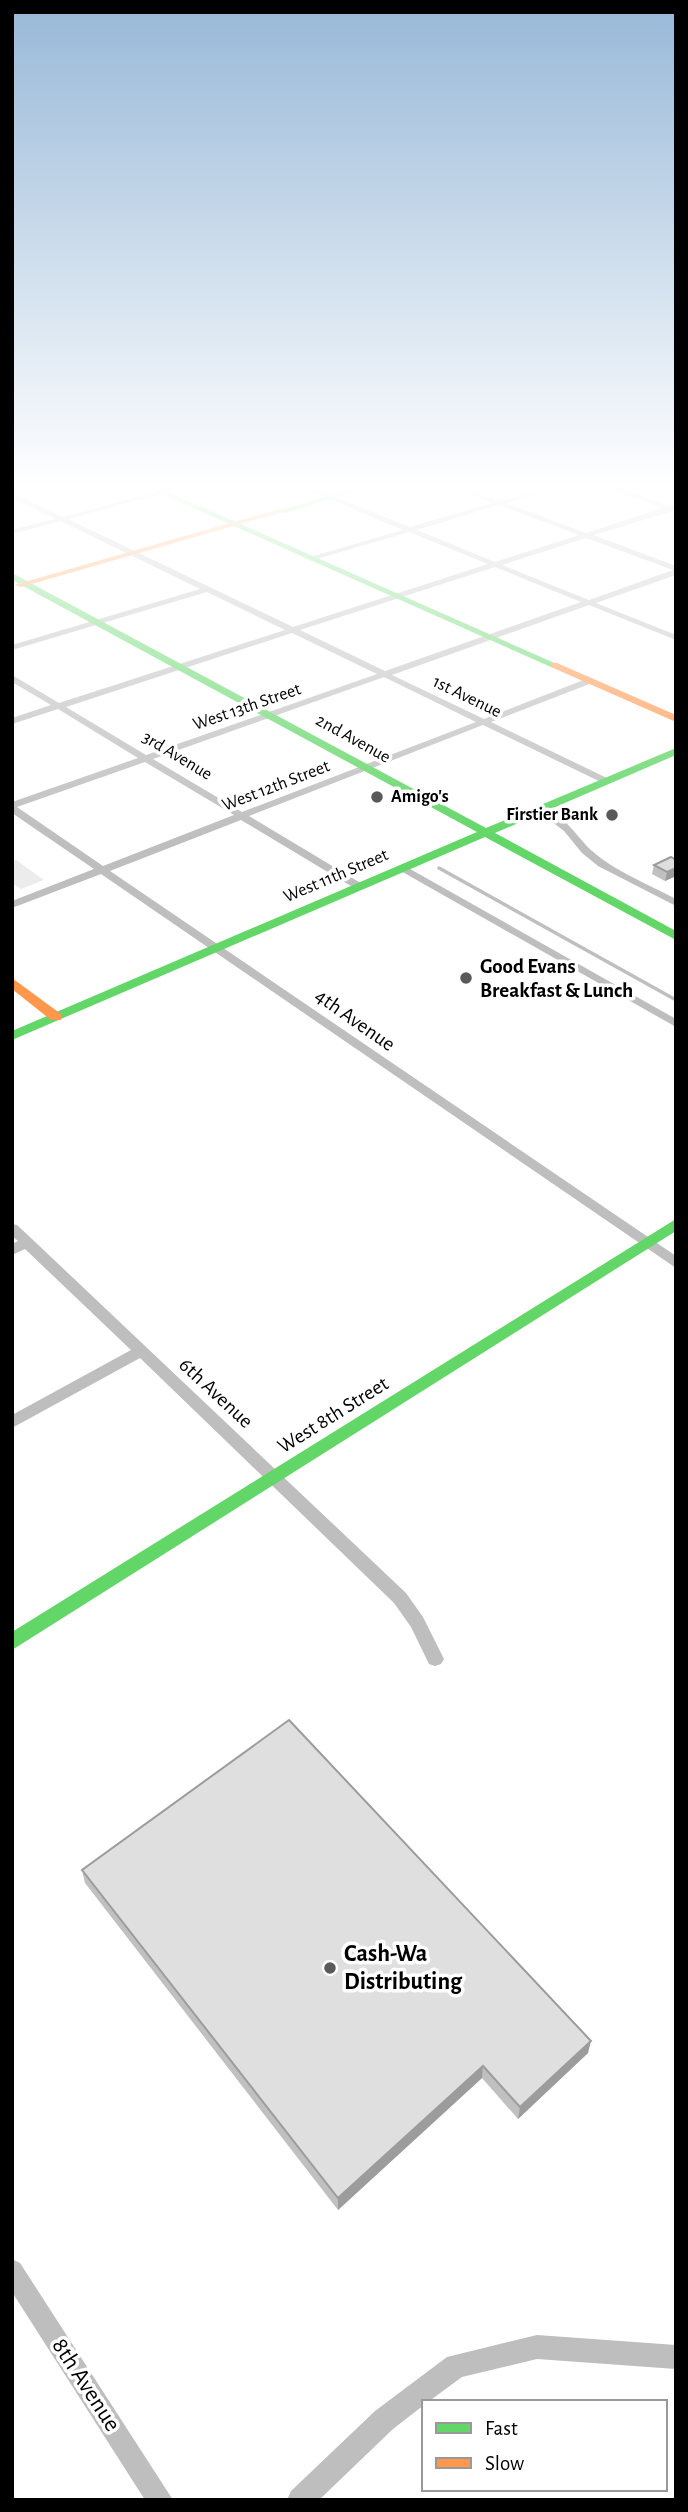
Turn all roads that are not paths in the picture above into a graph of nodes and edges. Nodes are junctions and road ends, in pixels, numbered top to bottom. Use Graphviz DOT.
graph roads {
  1 [pos="68,604"];
  2 [pos="158,604"];
  3 [pos="240,604"];
  4 [pos="373,604"];
  5 [pos="417,604"];
  6 [pos="585,604"];
  7 [pos="592,604"];
  8 [pos="102,621"];
  9 [pos="293,630"];
  10 [pos="491,637"];
  11 [pos="676,638"];
  12 [pos="12,648"];
  13 [pos="184,665"];
  14 [pos="385,675"];
  15 [pos="12,678"];
  16 [pos="589,681"];
  17 [pos="59,706"];
  18 [pos="275,713"];
  19 [pos="676,719"];
  20 [pos="12,721"];
  21 [pos="483,722"];
  22 [pos="676,751"];
  23 [pos="147,758"];
  24 [pos="371,766"];
  25 [pos="606,781"];
  26 [pos="12,807"];
  27 [pos="541,809"];
  28 [pos="242,816"];
  29 [pos="491,830"];
  30 [pos="403,868"];
  31 [pos="103,870"];
  32 [pos="360,887"];
  33 [pos="676,903"];
  34 [pos="12,905"];
  35 [pos="676,921"];
  36 [pos="676,936"];
  37 [pos="217,948"];
  38 [pos="12,982"];
  39 [pos="56,1017"];
  40 [pos="676,1024"];
  41 [pos="12,1036"];
  42 [pos="676,1224"];
  43 [pos="12,1228"];
  44 [pos="646,1242"];
  45 [pos="20,1246"];
  46 [pos="676,1263"];
  47 [pos="141,1351"];
  48 [pos="12,1422"];
  49 [pos="273,1477"];
  50 [pos="12,1642"];
  51 [pos="435,1659"];
  52 [pos="12,2271"];
  53 [pos="676,2357"];
  54 [pos="160,2500"];
  55 [pos="300,2500"];
  1 -- 8 [label="main road, 2nd Avenue"];
  2 -- 8 [label="street"];
  3 -- 9 [label="street, 1st Avenue"];
  4 -- 9 [label="street"];
  5 -- 10 [label="main road"];
  6 -- 10 [label="street, West 13th Street"];
  7 -- 11 [label="street"];
  8 -- 12 [label="street"];
  8 -- 13 [label="main road, 2nd Avenue"];
  9 -- 13 [label="street"];
  9 -- 14 [label="street, 1st Avenue"];
  10 -- 14 [label="street, West 13th Street"];
  10 -- 16 [label="main road"];
  13 -- 17 [label="street"];
  13 -- 18 [label="main road, 2nd Avenue"];
  14 -- 18 [label="street, West 13th Street"];
  14 -- 21 [label="street, 1st Avenue"];
  15 -- 17 [label="street, 3rd Avenue"];
  16 -- 19 [label="main road"];
  16 -- 21 [label="street, West 12th Street"];
  17 -- 20 [label="street"];
  17 -- 23 [label="street, 3rd Avenue"];
  18 -- 23 [label="street, West 13th Street"];
  18 -- 24 [label="main road, 2nd Avenue"];
  21 -- 24 [label="street, West 12th Street"];
  21 -- 25 [label="street, 1st Avenue"];
  22 -- 25 [label="main road, West 11th Street"];
  23 -- 26 [label="street, West 13th Street"];
  23 -- 28 [label="street, 3rd Avenue"];
  24 -- 28 [label="street, West 12th Street"];
  24 -- 29 [label="main road, 2nd Avenue"];
  25 -- 27 [label="main road, West 11th Street"];
  26 -- 31 [label="street, 4th Avenue"];
  27 -- 29 [label="main road, West 11th Street"];
  27 -- 33 [label="street"];
  28 -- 31 [label="street, West 12th Street"];
  28 -- 32 [label="street, 3rd Avenue"];
  29 -- 30 [label="main road, West 11th Street"];
  29 -- 35 [label="main road, 2nd Avenue"];
  29 -- 36 [label="main road, 2nd Avenue"];
  30 -- 32 [label="main road, West 11th Street"];
  30 -- 40 [label="street"];
  31 -- 34 [label="street, West 12th Street"];
  31 -- 37 [label="street, 4th Avenue"];
  32 -- 37 [label="main road, West 11th Street"];
  37 -- 39 [label="main road, West 11th Street"];
  37 -- 44 [label="street, 4th Avenue"];
  38 -- 39 [label="main road"];
  39 -- 41 [label="main road, West 11th Street"];
  42 -- 44 [label="main road, West 8th Street"];
  43 -- 45 [label="street, 6th Avenue"];
  44 -- 46 [label="street, 4th Avenue"];
  44 -- 49 [label="main road, West 8th Street"];
  45 -- 47 [label="street, 6th Avenue"];
  47 -- 48 [label="street"];
  47 -- 49 [label="street, 6th Avenue"];
  49 -- 50 [label="main road, West 8th Street"];
  49 -- 51 [label="street, 6th Avenue"];
  52 -- 54 [label="street, 8th Avenue"];
  53 -- 55 [label="street"];
}
